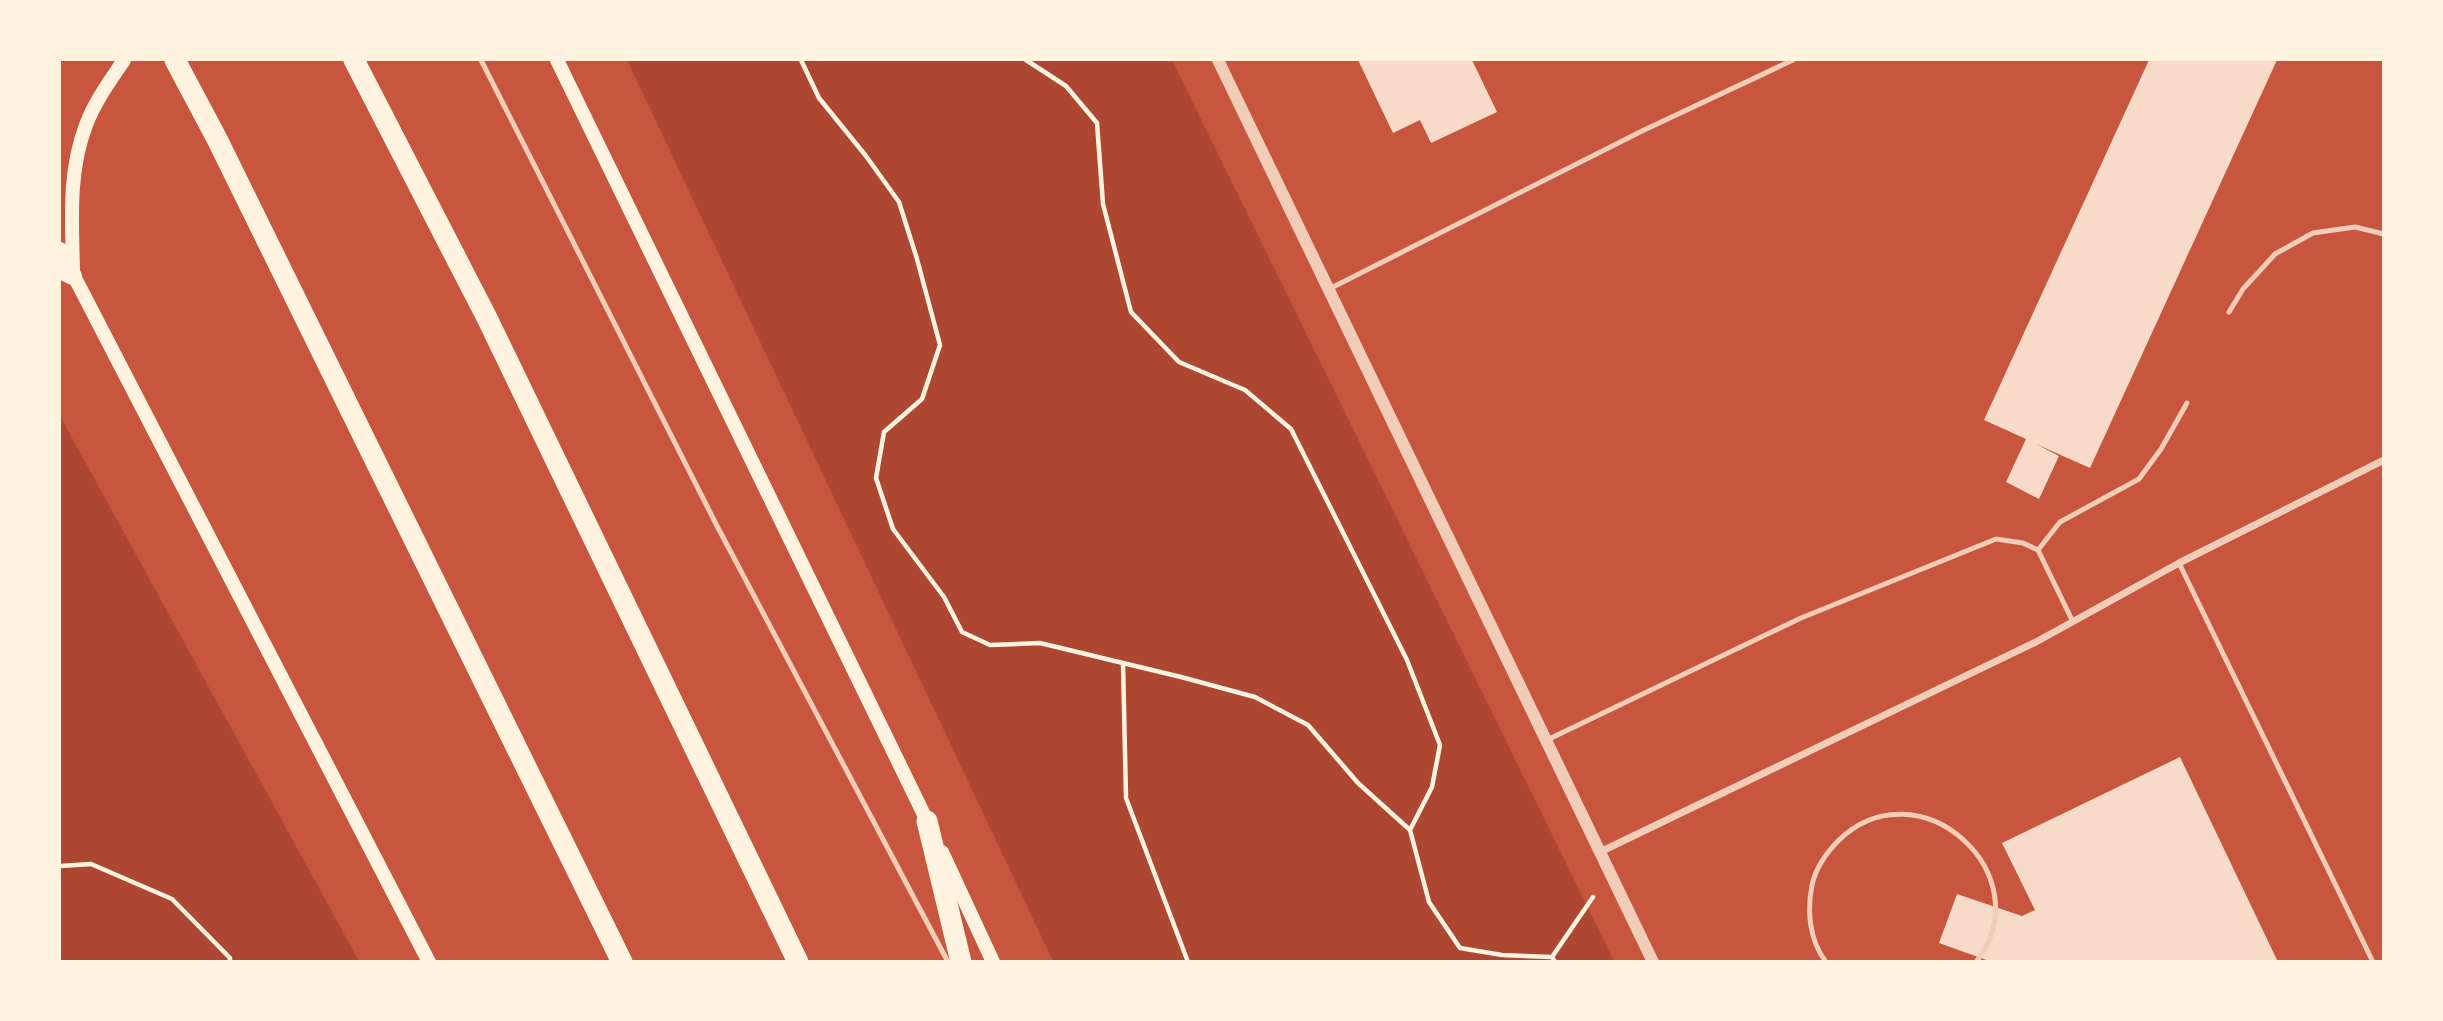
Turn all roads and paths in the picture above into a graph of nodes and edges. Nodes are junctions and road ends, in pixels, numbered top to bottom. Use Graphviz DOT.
graph roads {
  1 [pos="124,60"];
  2 [pos="175,60"];
  3 [pos="354,60"];
  4 [pos="481,60"];
  5 [pos="557,60"];
  6 [pos="801,60"];
  7 [pos="1026,60"];
  8 [pos="1219,60"];
  9 [pos="1793,60"];
  10 [pos="2384,234"];
  11 [pos="60,249"];
  12 [pos="66,273"];
  13 [pos="1329,289"];
  14 [pos="2229,312"];
  15 [pos="2187,403"];
  16 [pos="2384,460"];
  17 [pos="2038,550"];
  18 [pos="2179,564"];
  19 [pos="2073,622"];
  20 [pos="1123,663"];
  21 [pos="1546,741"];
  22 [pos="927,821"];
  23 [pos="1410,830"];
  24 [pos="1599,852"];
  25 [pos="60,866"];
  26 [pos="1609,873"];
  27 [pos="1554,959"];
  28 [pos="230,961"];
  29 [pos="429,961"];
  30 [pos="622,961"];
  31 [pos="798,961"];
  32 [pos="948,961"];
  33 [pos="961,961"];
  34 [pos="993,961"];
  35 [pos="1188,961"];
  36 [pos="1653,961"];
  37 [pos="1826,961"];
  38 [pos="1976,961"];
  39 [pos="2373,961"];
  1 -- 12 [label="main road"];
  2 -- 30 [label="highway"];
  3 -- 31 [label="highway"];
  4 -- 32 [label="lane"];
  5 -- 22 [label="main road"];
  6 -- 20 [label="path"];
  7 -- 23 [label="path"];
  8 -- 13 [label="street"];
  9 -- 13 [label="lane"];
  10 -- 14 [label="lane"];
  11 -- 12 [label="main road"];
  12 -- 29 [label="main road"];
  13 -- 21 [label="street"];
  15 -- 17 [label="lane"];
  16 -- 18 [label="street"];
  17 -- 19 [label="lane"];
  17 -- 21 [label="lane"];
  18 -- 19 [label="street"];
  18 -- 39 [label="lane"];
  19 -- 24 [label="street"];
  20 -- 23 [label="path"];
  20 -- 35 [label="path"];
  21 -- 24 [label="street"];
  22 -- 33 [label="highway"];
  22 -- 34 [label="main road"];
  23 -- 27 [label="path"];
  24 -- 26 [label="street"];
  25 -- 28 [label="path"];
  26 -- 27 [label="path"];
  26 -- 36 [label="street"];
  37 -- 38 [label="lane"];
}
